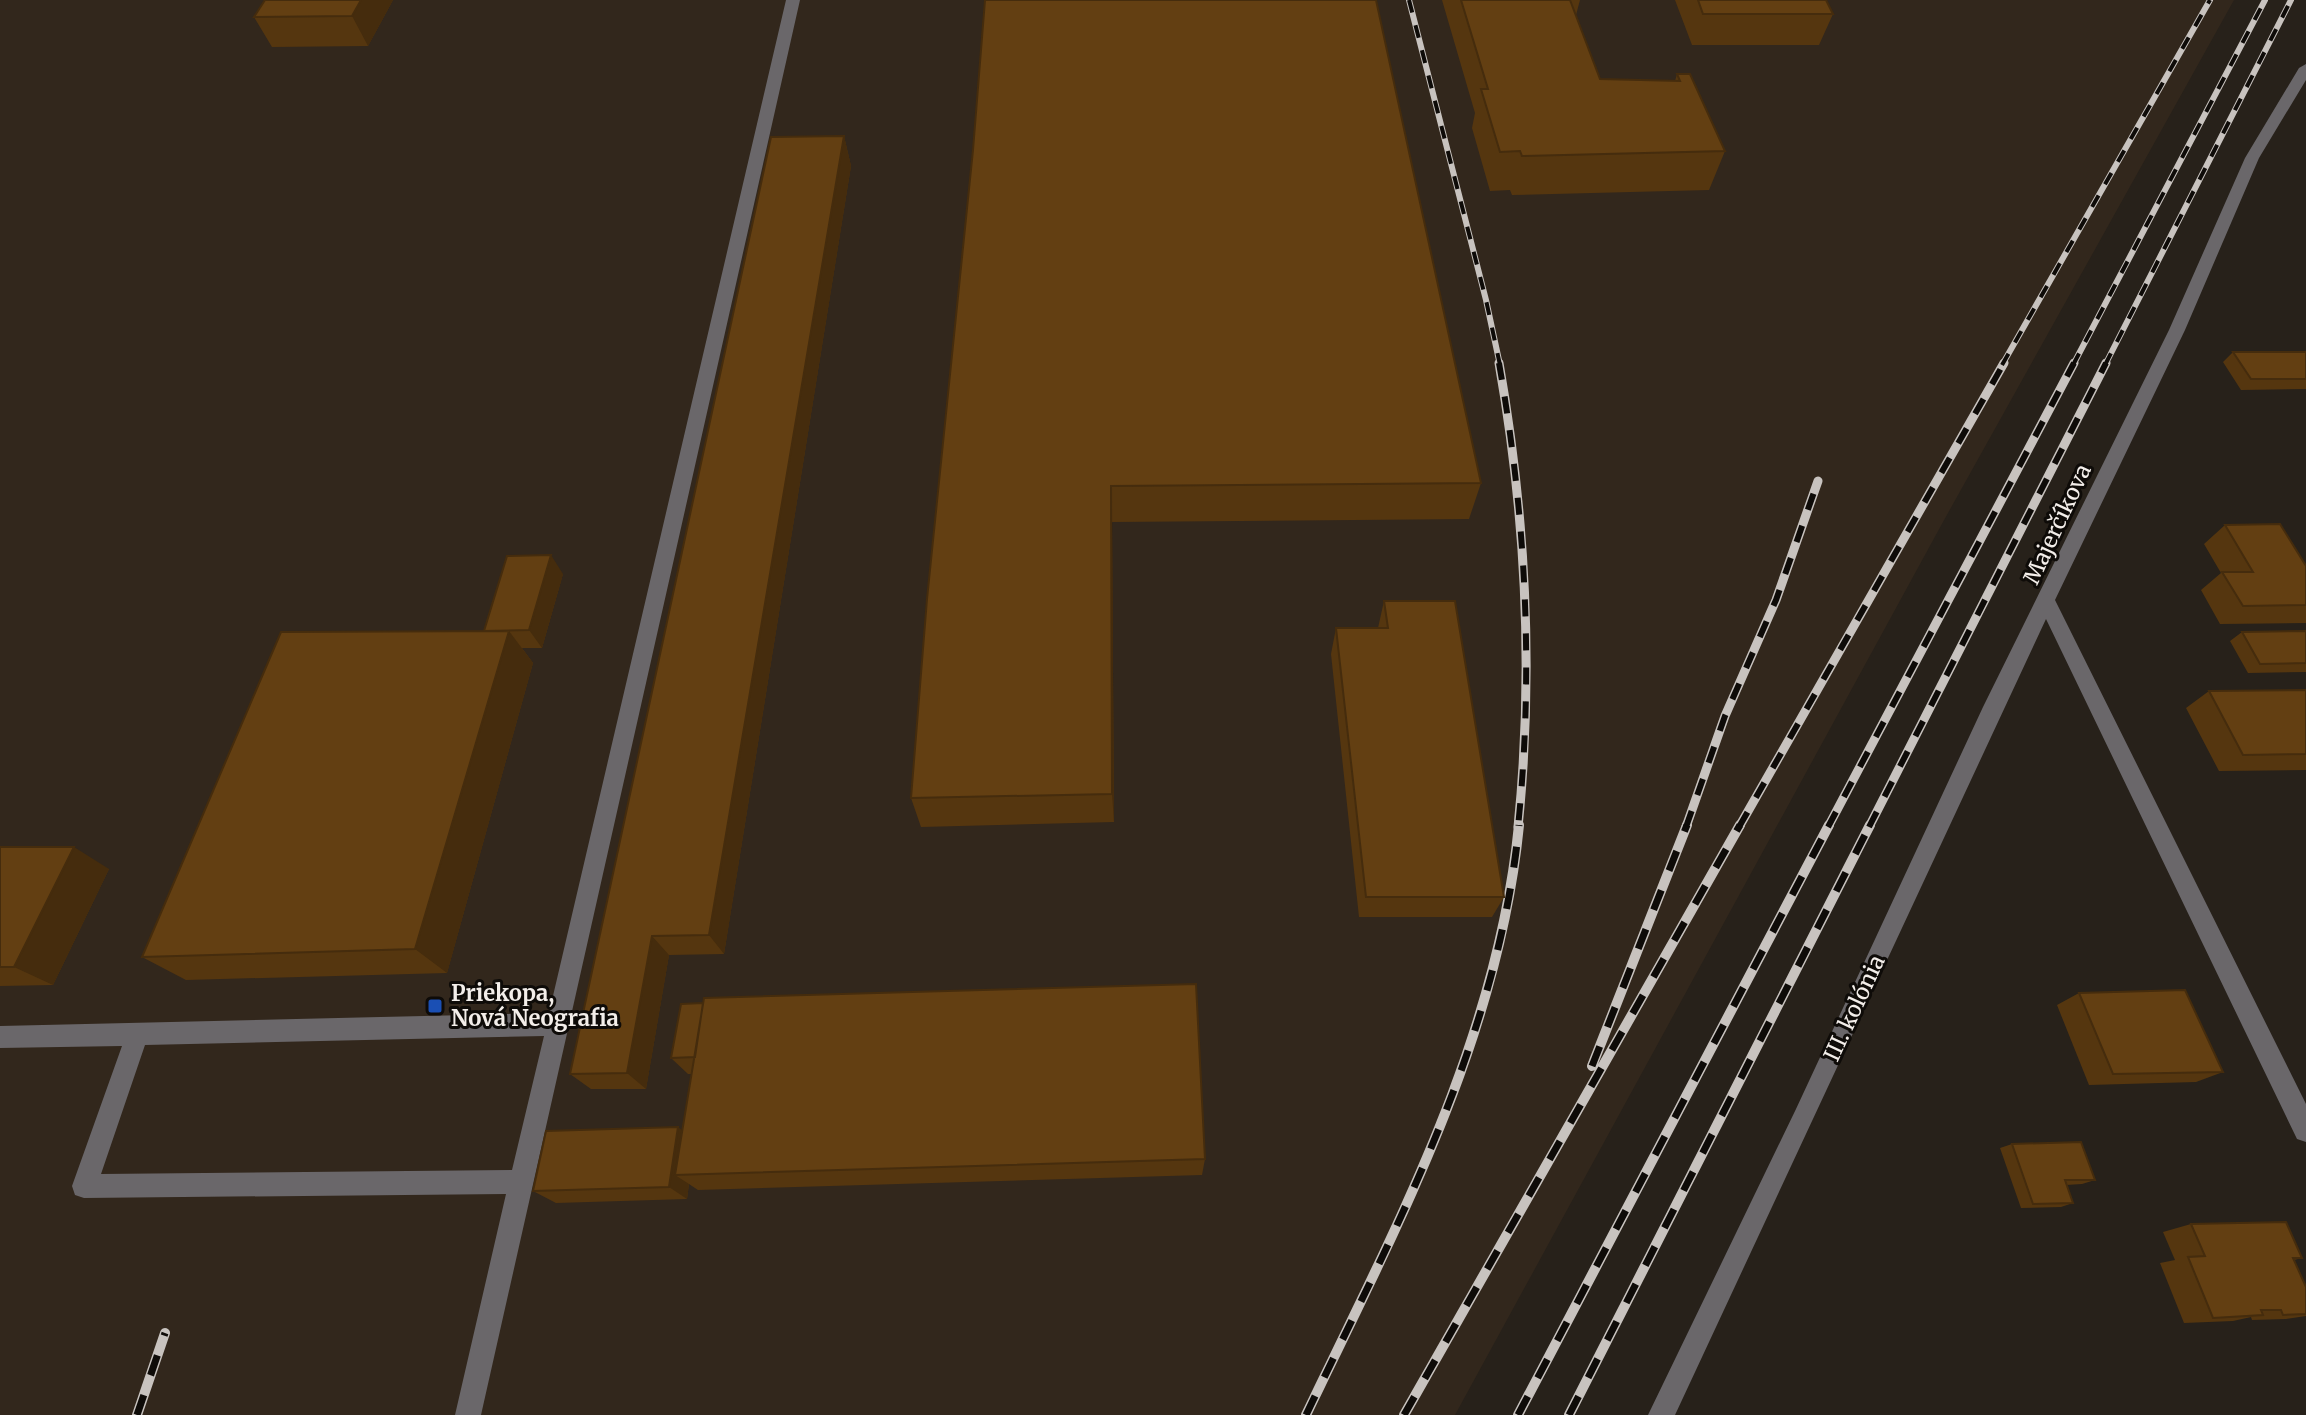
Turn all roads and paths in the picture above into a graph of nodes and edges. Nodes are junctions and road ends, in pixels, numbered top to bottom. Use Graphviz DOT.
graph roads {
  1 [pos="793,0"];
  2 [pos="2306,68"];
  3 [pos="2046,600"];
  4 [pos="558,1024"];
  5 [pos="138,1033"];
  6 [pos="0,1037"];
  7 [pos="2306,1130"];
  8 [pos="522,1182"];
  9 [pos="468,1415"];
  10 [pos="1661,1415"];
  1 -- 4 [label="street"];
  2 -- 3 [label="street, Majerčíkova"];
  3 -- 7 [label="street, Majerčíkova"];
  3 -- 10 [label="street, III. kolónia"];
  4 -- 5 [label="street"];
  4 -- 8 [label="street"];
  5 -- 6 [label="street"];
  5 -- 8 [label="street"];
  8 -- 9 [label="street"];
}
